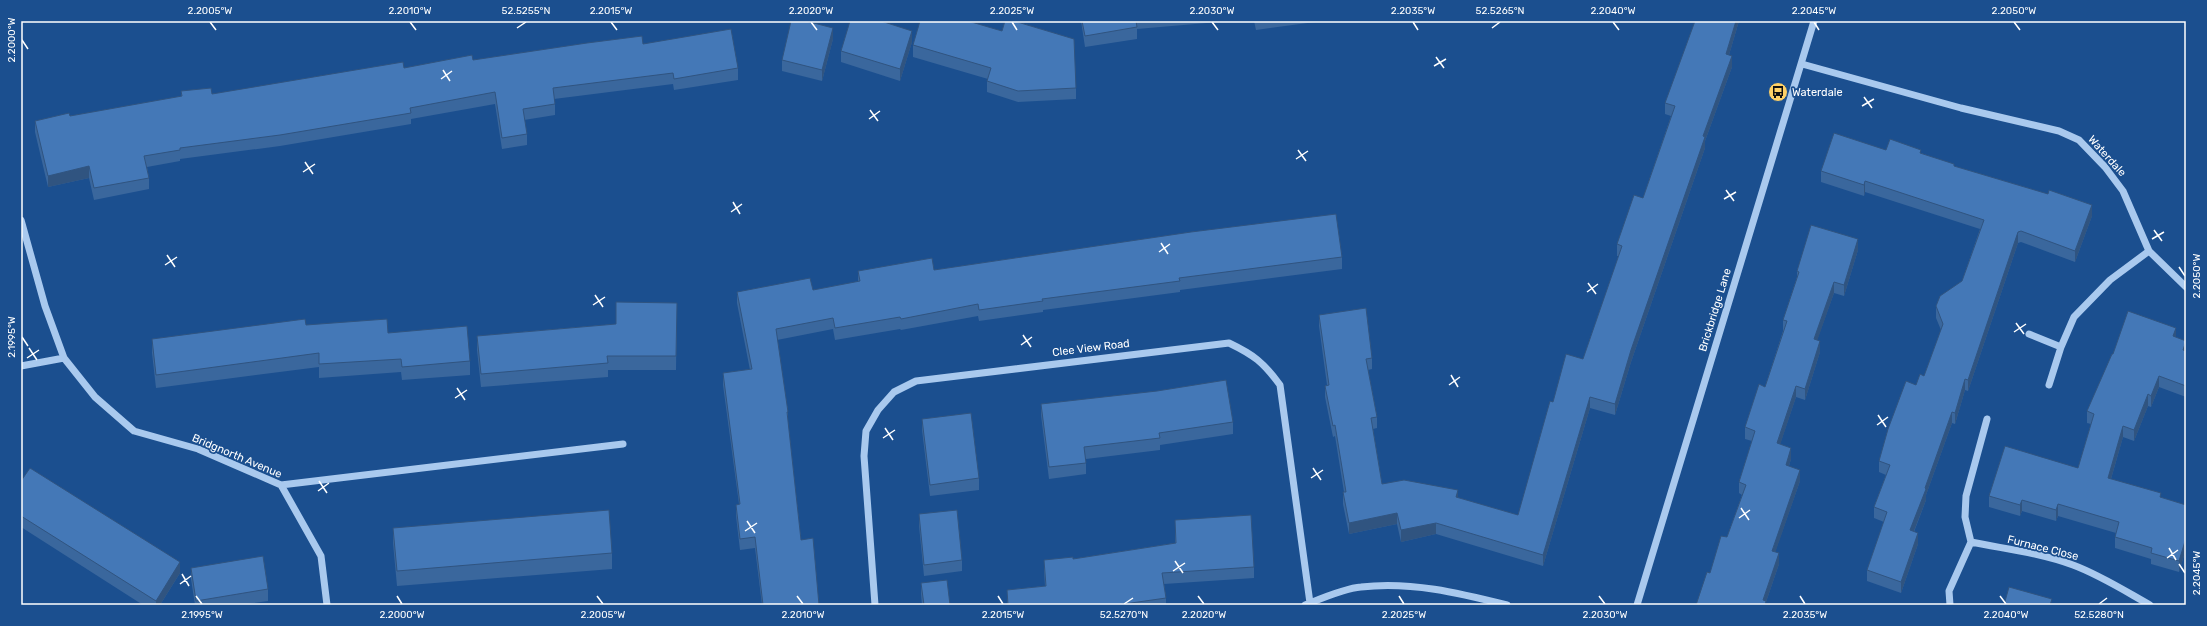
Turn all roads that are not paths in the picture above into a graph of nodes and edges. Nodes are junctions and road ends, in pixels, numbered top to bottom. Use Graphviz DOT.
graph roads {
  1 [pos="1814,21"];
  2 [pos="1802,64"];
  3 [pos="21,220"];
  4 [pos="2149,250"];
  5 [pos="2186,287"];
  6 [pos="2029,334"];
  7 [pos="2061,347"];
  8 [pos="64,358"];
  9 [pos="21,366"];
  10 [pos="2050,386"];
  11 [pos="1987,419"];
  12 [pos="623,444"];
  13 [pos="281,485"];
  14 [pos="1971,542"];
  15 [pos="1308,604"];
  16 [pos="327,605"];
  17 [pos="875,605"];
  18 [pos="1507,605"];
  19 [pos="1637,605"];
  20 [pos="1950,605"];
  21 [pos="2150,605"];
  1 -- 2 [label="street, Brickbridge Lane"];
  2 -- 4 [label="street, Waterdale"];
  2 -- 19 [label="street, Brickbridge Lane"];
  3 -- 8 [label="street, Bridgnorth Avenue"];
  4 -- 5 [label="street, Waterdale"];
  4 -- 7 [label="street"];
  6 -- 7 [label="street"];
  7 -- 10 [label="street"];
  8 -- 9 [label="street"];
  8 -- 13 [label="street, Bridgnorth Avenue"];
  11 -- 14 [label="street"];
  12 -- 13 [label="street"];
  13 -- 16 [label="street, Bridgnorth Avenue"];
  14 -- 20 [label="street"];
  14 -- 21 [label="street, Furnace Close"];
  15 -- 17 [label="street, Clee View Road"];
  15 -- 18 [label="street, Clee View Road"];
}
